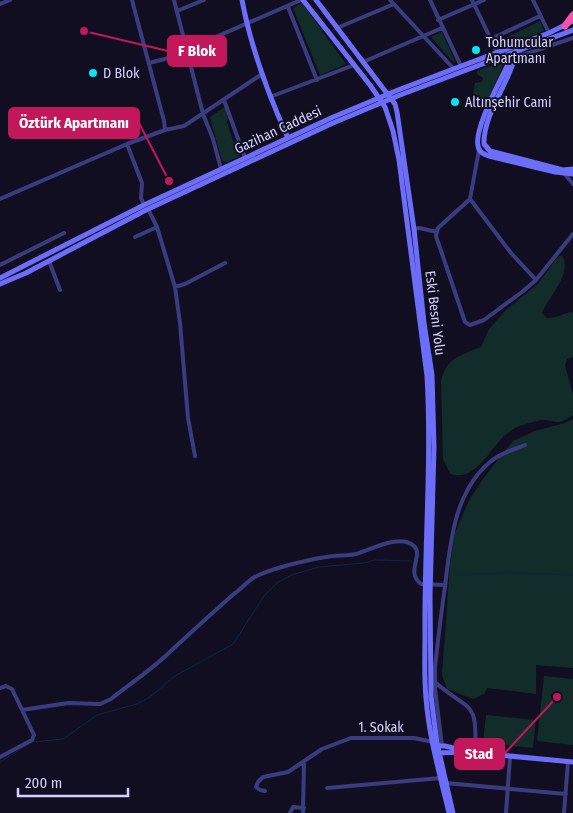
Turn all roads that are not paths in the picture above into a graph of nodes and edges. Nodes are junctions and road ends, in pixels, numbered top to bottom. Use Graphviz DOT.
graph roads {
  1 [pos="10,0"];
  2 [pos="132,0"];
  3 [pos="174,0"];
  4 [pos="204,0"];
  5 [pos="242,0"];
  6 [pos="302,0"];
  7 [pos="316,0"];
  8 [pos="390,0"];
  9 [pos="430,0"];
  10 [pos="484,0"];
  11 [pos="533,0"];
  12 [pos="473,2"];
  13 [pos="0,4"];
  14 [pos="394,4"];
  15 [pos="288,7"];
  16 [pos="177,12"];
  17 [pos="573,15"];
  18 [pos="540,16"];
  19 [pos="438,20"];
  20 [pos="573,21"];
  21 [pos="246,23"];
  22 [pos="565,26"];
  23 [pos="337,28"];
  24 [pos="442,28"];
  25 [pos="573,30"];
  26 [pos="549,33"];
  27 [pos="424,36"];
  28 [pos="491,38"];
  29 [pos="573,38"];
  30 [pos="187,50"];
  31 [pos="497,52"];
  32 [pos="513,53"];
  33 [pos="363,62"];
  34 [pos="149,63"];
  35 [pos="354,65"];
  36 [pos="461,66"];
  37 [pos="454,69"];
  38 [pos="262,74"];
  39 [pos="317,80"];
  40 [pos="400,95"];
  41 [pos="389,96"];
  42 [pos="269,97"];
  43 [pos="224,100"];
  44 [pos="381,100"];
  45 [pos="398,112"];
  46 [pos="203,114"];
  47 [pos="165,130"];
  48 [pos="288,138"];
  49 [pos="127,144"];
  50 [pos="479,150"];
  51 [pos="245,158"];
  52 [pos="221,169"];
  53 [pos="573,169"];
  54 [pos="563,171"];
  55 [pos="573,174"];
  56 [pos="573,184"];
  57 [pos="0,199"];
  58 [pos="470,199"];
  59 [pos="146,207"];
  60 [pos="157,227"];
  61 [pos="414,229"];
  62 [pos="436,232"];
  63 [pos="64,233"];
  64 [pos="573,234"];
  65 [pos="135,237"];
  66 [pos="49,261"];
  67 [pos="225,263"];
  68 [pos="0,264"];
  69 [pos="0,277"];
  70 [pos="536,280"];
  71 [pos="0,284"];
  72 [pos="175,287"];
  73 [pos="60,290"];
  74 [pos="525,445"];
  75 [pos="195,456"];
  76 [pos="428,539"];
  77 [pos="445,585"];
  78 [pos="435,682"];
  79 [pos="0,688"];
  80 [pos="22,710"];
  81 [pos="436,745"];
  82 [pos="467,752"];
  83 [pos="437,753"];
  84 [pos="475,753"];
  85 [pos="0,756"];
  86 [pos="510,757"];
  87 [pos="304,761"];
  88 [pos="570,762"];
  89 [pos="440,778"];
  90 [pos="446,783"];
  91 [pos="327,788"];
  92 [pos="508,788"];
  93 [pos="265,790"];
  94 [pos="566,794"];
  95 [pos="303,811"];
  96 [pos="290,813"];
  97 [pos="451,813"];
  98 [pos="506,813"];
  99 [pos="564,813"];
  1 -- 13 [label="street"];
  2 -- 34 [label="street"];
  3 -- 16 [label="street"];
  4 -- 16 [label="street"];
  5 -- 21 [label="main road"];
  6 -- 15 [label="street"];
  6 -- 35 [label="main road, Eski Besni Yolu"];
  7 -- 23 [label="main road, Eski Besni Yolu"];
  8 -- 14 [label="street"];
  9 -- 19 [label="street"];
  10 -- 12 [label="street"];
  11 -- 18 [label="street"];
  12 -- 19 [label="street"];
  12 -- 28 [label="street"];
  14 -- 23 [label="street"];
  14 -- 27 [label="street"];
  15 -- 21 [label="street"];
  15 -- 39 [label="street"];
  16 -- 30 [label="street"];
  17 -- 22 [label="highway"];
  18 -- 26 [label="street"];
  18 -- 28 [label="street"];
  19 -- 24 [label="street"];
  20 -- 22 [label="main road, Gazihan Caddesi"];
  21 -- 30 [label="street"];
  21 -- 38 [label="main road"];
  22 -- 26 [label="main road, Gazihan Caddesi"];
  23 -- 33 [label="main road, Eski Besni Yolu"];
  24 -- 27 [label="street"];
  24 -- 36 [label="street"];
  25 -- 32 [label="main road, Gazihan Caddesi"];
  26 -- 31 [label="main road, Gazihan Caddesi"];
  27 -- 33 [label="street"];
  27 -- 37 [label="street"];
  28 -- 31 [label="street"];
  29 -- 32 [label="street"];
  30 -- 34 [label="street"];
  30 -- 46 [label="street"];
  31 -- 36 [label="main road, Gazihan Caddesi"];
  32 -- 40 [label="main road, Gazihan Caddesi"];
  32 -- 50 [label="main road"];
  32 -- 54 [label="main road"];
  33 -- 41 [label="main road, Eski Besni Yolu"];
  34 -- 47 [label="street"];
  35 -- 39 [label="street"];
  35 -- 44 [label="main road, Eski Besni Yolu"];
  36 -- 37 [label="main road, Gazihan Caddesi"];
  37 -- 41 [label="main road, Gazihan Caddesi"];
  38 -- 42 [label="main road"];
  38 -- 43 [label="street"];
  39 -- 42 [label="street"];
  40 -- 41 [label="main road, Gazihan Caddesi"];
  40 -- 45 [label="main road"];
  41 -- 44 [label="main road, Gazihan Caddesi"];
  41 -- 45 [label="main road, Eski Besni Yolu"];
  42 -- 48 [label="main road"];
  43 -- 46 [label="street"];
  43 -- 51 [label="street"];
  44 -- 48 [label="main road, Gazihan Caddesi"];
  44 -- 59 [label="main road, Gazihan Caddesi"];
  44 -- 76 [label="main road, Eski Besni Yolu"];
  45 -- 61 [label="main road, Eski Besni Yolu"];
  46 -- 47 [label="street"];
  46 -- 52 [label="street"];
  47 -- 49 [label="street"];
  48 -- 51 [label="main road, Gazihan Caddesi"];
  49 -- 57 [label="street"];
  49 -- 59 [label="street"];
  50 -- 54 [label="main road"];
  50 -- 58 [label="street"];
  51 -- 52 [label="main road, Gazihan Caddesi"];
  52 -- 59 [label="main road, Gazihan Caddesi"];
  53 -- 54 [label="main road"];
  54 -- 55 [label="main road"];
  54 -- 56 [label="street"];
  58 -- 62 [label="street"];
  58 -- 70 [label="street"];
  59 -- 60 [label="street"];
  59 -- 66 [label="main road, Gazihan Caddesi"];
  59 -- 69 [label="main road, Gazihan Caddesi"];
  60 -- 65 [label="street"];
  60 -- 72 [label="street"];
  61 -- 62 [label="street"];
  61 -- 76 [label="main road, Eski Besni Yolu"];
  62 -- 70 [label="street"];
  63 -- 68 [label="street"];
  64 -- 70 [label="street"];
  66 -- 71 [label="main road, Gazihan Caddesi"];
  66 -- 73 [label="street"];
  67 -- 72 [label="street"];
  72 -- 75 [label="street"];
  74 -- 77 [label="street"];
  76 -- 81 [label="main road"];
  77 -- 78 [label="street"];
  77 -- 80 [label="street"];
  78 -- 81 [label="street"];
  78 -- 84 [label="street"];
  79 -- 80 [label="street"];
  80 -- 85 [label="street"];
  81 -- 82 [label="main road"];
  81 -- 83 [label="main road"];
  81 -- 87 [label="street, 1. Sokak"];
  82 -- 83 [label="main road"];
  82 -- 84 [label="main road"];
  83 -- 89 [label="main road"];
  83 -- 90 [label="main road"];
  84 -- 86 [label="main road"];
  86 -- 88 [label="main road"];
  86 -- 92 [label="street"];
  87 -- 93 [label="street, 1. Sokak"];
  87 -- 95 [label="street"];
  88 -- 94 [label="street"];
  89 -- 91 [label="street"];
  89 -- 97 [label="main road"];
  90 -- 92 [label="street"];
  90 -- 97 [label="main road"];
  92 -- 94 [label="street"];
  92 -- 98 [label="street"];
  94 -- 99 [label="street"];
  95 -- 96 [label="street"];
}
